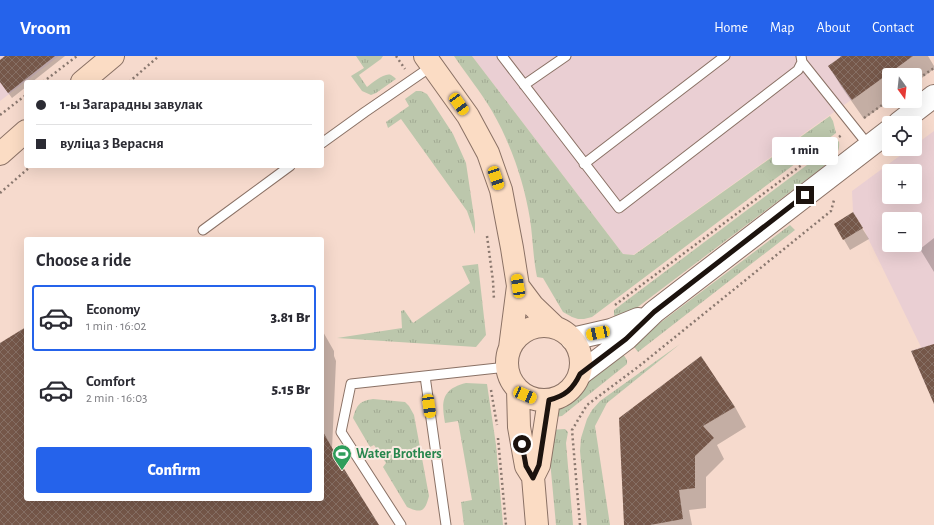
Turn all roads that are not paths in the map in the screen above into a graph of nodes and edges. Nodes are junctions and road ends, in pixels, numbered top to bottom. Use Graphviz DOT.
graph roads {
  1 [pos="502,56"];
  2 [pos="566,56"];
  3 [pos="725,56"];
  4 [pos="801,59"];
  5 [pos="104,60"];
  6 [pos="429,61"];
  7 [pos="84,80"];
  8 [pos="524,85"];
  9 [pos="934,96"];
  10 [pos="908,116"];
  11 [pos="24,134"];
  12 [pos="882,136"];
  13 [pos="324,142"];
  14 [pos="869,146"];
  15 [pos="0,154"];
  16 [pos="584,164"];
  17 [pos="287,168"];
  18 [pos="203,230"];
  19 [pos="518,286"];
  20 [pos="654,312"];
  21 [pos="564,333"];
  22 [pos="509,357"];
  23 [pos="580,374"];
  24 [pos="425,376"];
  25 [pos="518,390"];
  26 [pos="549,400"];
  27 [pos="533,478"];
  28 [pos="401,525"];
  29 [pos="446,525"];
  30 [pos="537,525"];
  1 -- 8 [label="lane"];
  2 -- 8 [label="lane"];
  3 -- 16 [label="lane"];
  4 -- 14 [label="lane"];
  4 -- 16 [label="lane"];
  5 -- 7 [label="main road"];
  6 -- 13 [label="lane"];
  6 -- 19 [label="main road"];
  8 -- 16 [label="lane"];
  9 -- 10 [label="street"];
  11 -- 15 [label="main road"];
  12 -- 14 [label="street"];
  14 -- 20 [label="street"];
  17 -- 18 [label="lane"];
  19 -- 21 [label="main road"];
  19 -- 22 [label="main road"];
  20 -- 21 [label="street"];
  20 -- 23 [label="street"];
  21 -- 22 [label="main road"];
  21 -- 23 [label="main road"];
  22 -- 24 [label="lane"];
  22 -- 25 [label="main road"];
  23 -- 26 [label="main road"];
  24 -- 28 [label="lane"];
  24 -- 29 [label="lane"];
  25 -- 26 [label="main road"];
  25 -- 27 [label="main road"];
  26 -- 27 [label="main road"];
  27 -- 30 [label="main road"];
}
